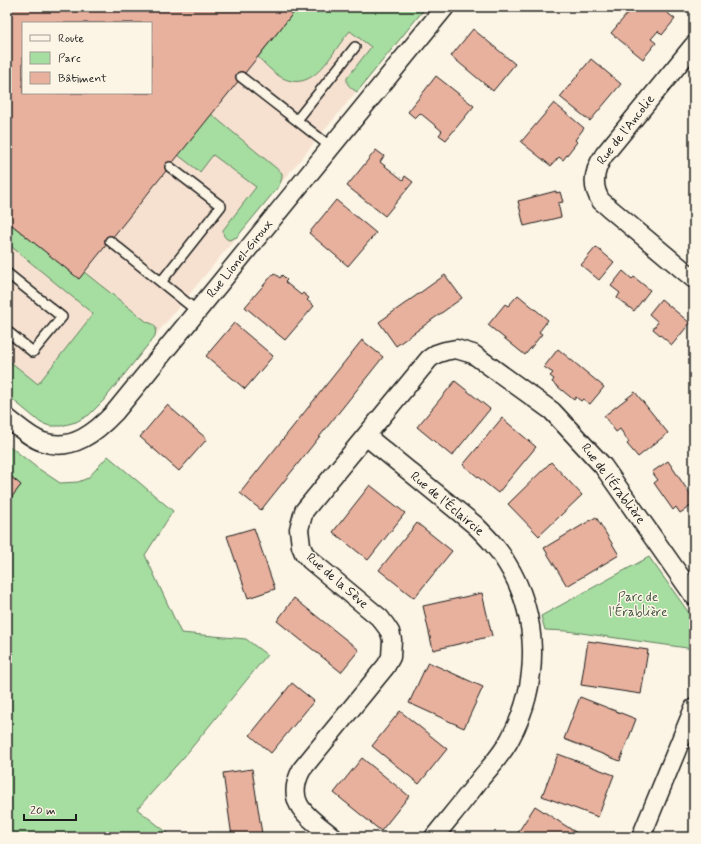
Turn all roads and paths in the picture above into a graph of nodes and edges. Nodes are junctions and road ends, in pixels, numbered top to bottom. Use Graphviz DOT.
graph roads {
  1 [pos="445,7"];
  2 [pos="694,45"];
  3 [pos="354,47"];
  4 [pos="241,78"];
  5 [pos="297,120"];
  6 [pos="331,146"];
  7 [pos="170,167"];
  8 [pos="110,241"];
  9 [pos="7,273"];
  10 [pos="694,279"];
  11 [pos="161,282"];
  12 [pos="197,311"];
  13 [pos="7,331"];
  14 [pos="456,349"];
  15 [pos="7,418"];
  16 [pos="366,436"];
  17 [pos="694,596"];
  18 [pos="694,708"];
  19 [pos="333,837"];
  20 [pos="434,837"];
  21 [pos="641,837"];
  1 -- 6 [label="street, Rue Lionel-Giroux"];
  2 -- 10 [label="street, Rue de l'Ancolie"];
  3 -- 5 [label="lane"];
  4 -- 5 [label="lane"];
  5 -- 6 [label="lane"];
  6 -- 12 [label="street, Rue Lionel-Giroux"];
  7 -- 11 [label="lane"];
  8 -- 11 [label="lane"];
  9 -- 13 [label="lane"];
  11 -- 12 [label="lane"];
  12 -- 15 [label="street, Rue Lionel-Giroux"];
  14 -- 16 [label="street, Rue de la Sève"];
  14 -- 17 [label="street, Rue de l'Érablière"];
  16 -- 19 [label="street, Rue de la Sève"];
  16 -- 20 [label="street, Rue de l'Éclaircie"];
  18 -- 21 [label="street"];
}
